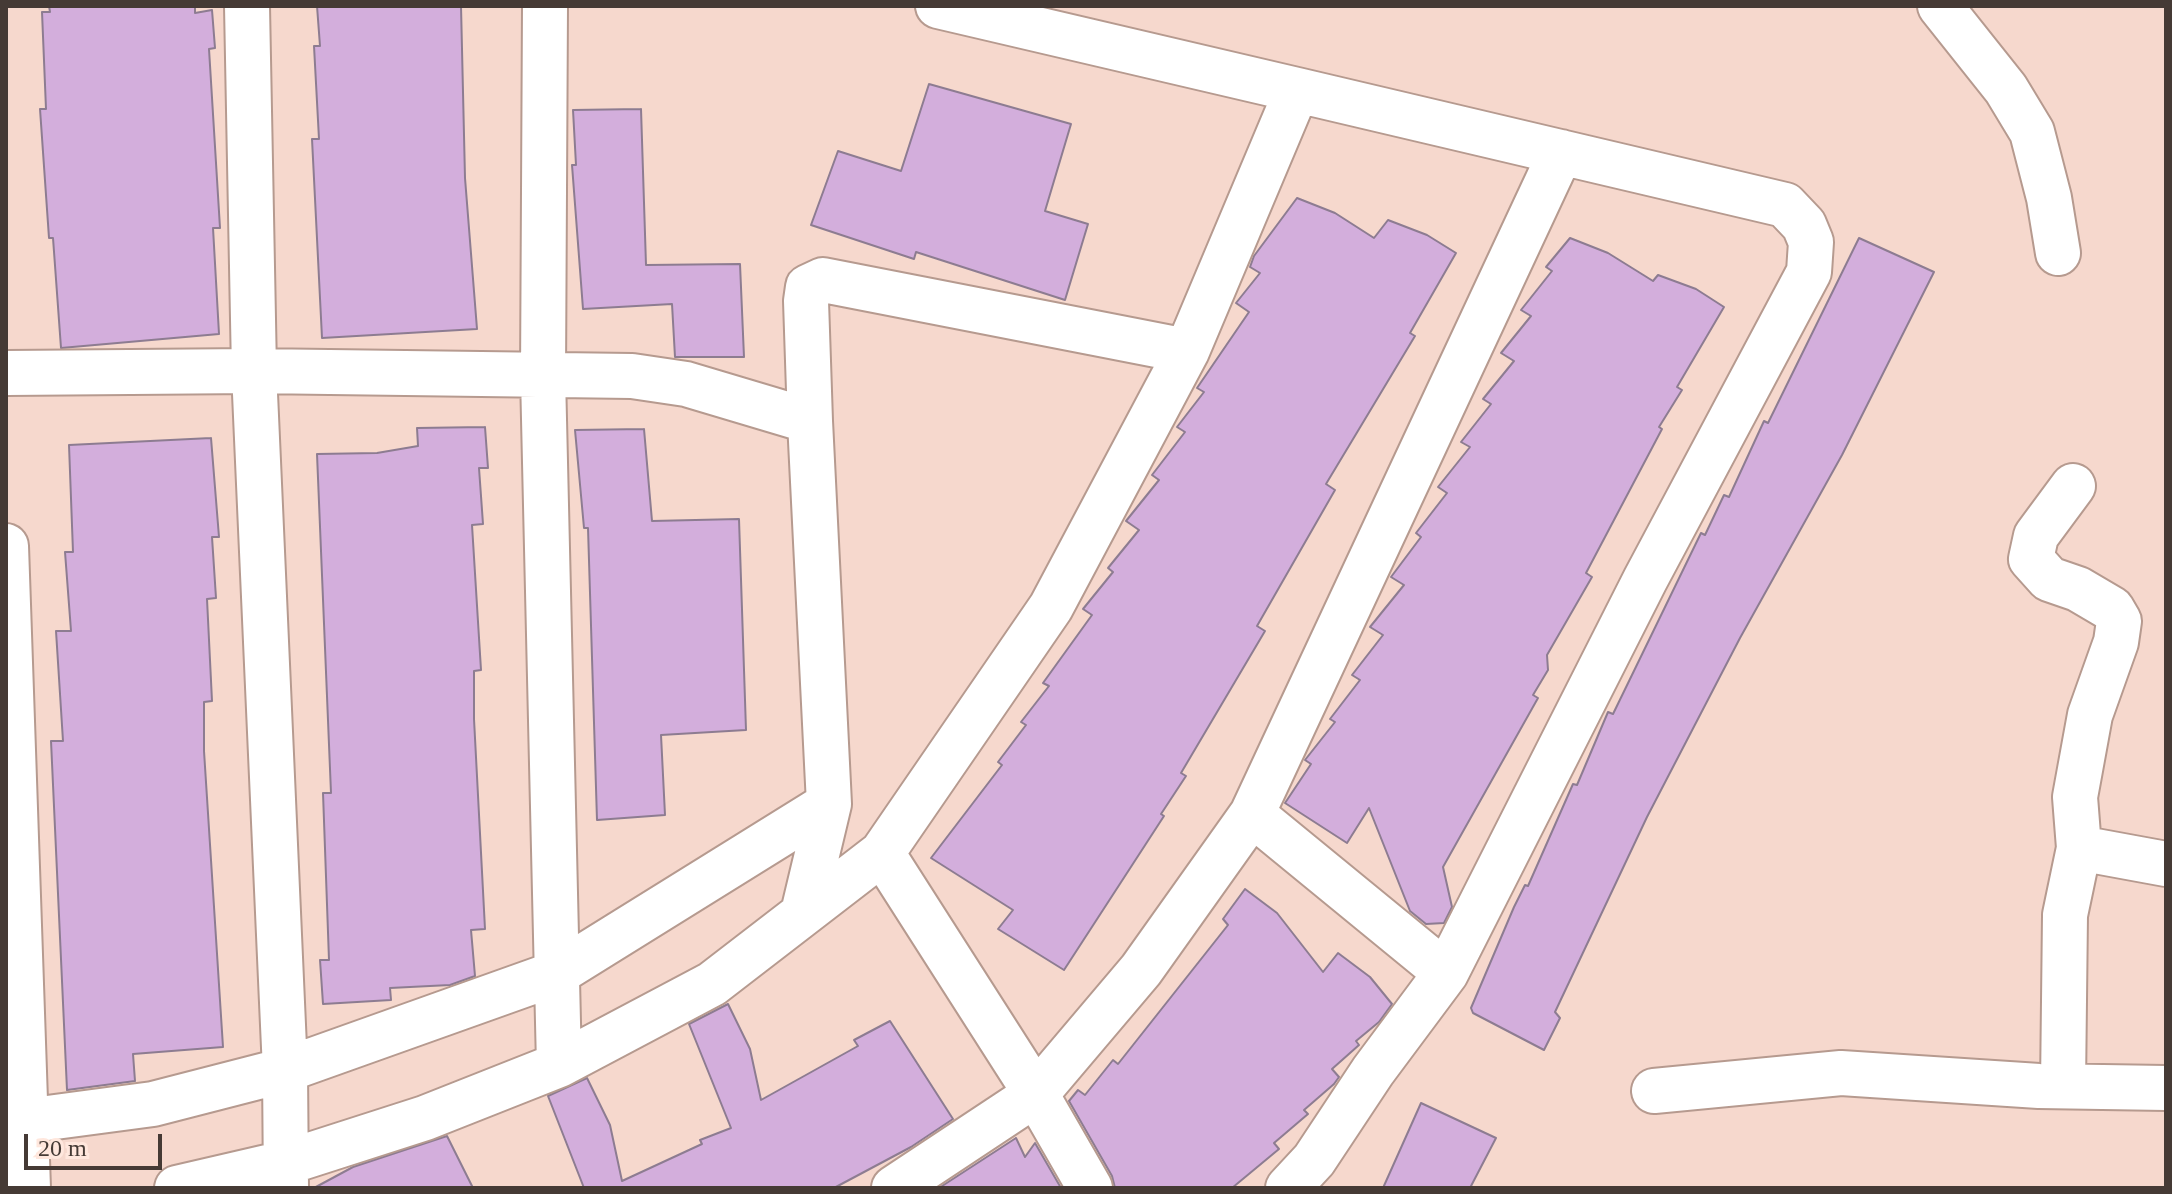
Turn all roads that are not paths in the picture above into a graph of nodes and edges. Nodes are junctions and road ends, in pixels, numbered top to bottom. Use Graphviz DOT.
graph roads {
  1 [pos="247,6"];
  2 [pos="545,6"];
  3 [pos="938,6"];
  4 [pos="1940,6"];
  5 [pos="1297,90"];
  6 [pos="1561,152"];
  7 [pos="2058,253"];
  8 [pos="1187,351"];
  9 [pos="254,371"];
  10 [pos="6,373"];
  11 [pos="543,376"];
  12 [pos="810,421"];
  13 [pos="2073,486"];
  14 [pos="6,546"];
  15 [pos="829,804"];
  16 [pos="1252,814"];
  17 [pos="2079,848"];
  18 [pos="882,853"];
  19 [pos="2166,864"];
  20 [pos="803,913"];
  21 [pos="557,973"];
  22 [pos="1446,973"];
  23 [pos="559,1065"];
  24 [pos="285,1070"];
  25 [pos="2063,1086"];
  26 [pos="2166,1088"];
  27 [pos="1654,1091"];
  28 [pos="1036,1094"];
  29 [pos="25,1121"];
  30 [pos="286,1175"];
  31 [pos="1301,1179"];
  32 [pos="28,1188"];
  33 [pos="177,1188"];
  34 [pos="894,1188"];
  35 [pos="1090,1188"];
  1 -- 9 [label="street"];
  2 -- 11 [label="street"];
  3 -- 5 [label="street"];
  4 -- 7 [label="street"];
  5 -- 6 [label="street"];
  5 -- 8 [label="street"];
  6 -- 16 [label="street"];
  6 -- 22 [label="street"];
  8 -- 12 [label="street"];
  8 -- 18 [label="street"];
  9 -- 10 [label="street"];
  9 -- 11 [label="street"];
  9 -- 24 [label="street"];
  11 -- 12 [label="street"];
  11 -- 21 [label="street"];
  12 -- 15 [label="street"];
  13 -- 17 [label="street"];
  14 -- 29 [label="street"];
  15 -- 20 [label="street"];
  15 -- 21 [label="street"];
  16 -- 22 [label="street"];
  16 -- 28 [label="street"];
  17 -- 19 [label="street"];
  17 -- 25 [label="street"];
  18 -- 20 [label="street"];
  18 -- 28 [label="street"];
  20 -- 23 [label="street"];
  21 -- 23 [label="street"];
  21 -- 24 [label="street"];
  22 -- 31 [label="street"];
  23 -- 30 [label="street"];
  24 -- 29 [label="street"];
  24 -- 30 [label="street"];
  25 -- 26 [label="street"];
  25 -- 27 [label="street"];
  28 -- 34 [label="street"];
  28 -- 35 [label="street"];
  29 -- 32 [label="street"];
  30 -- 33 [label="street"];
}
